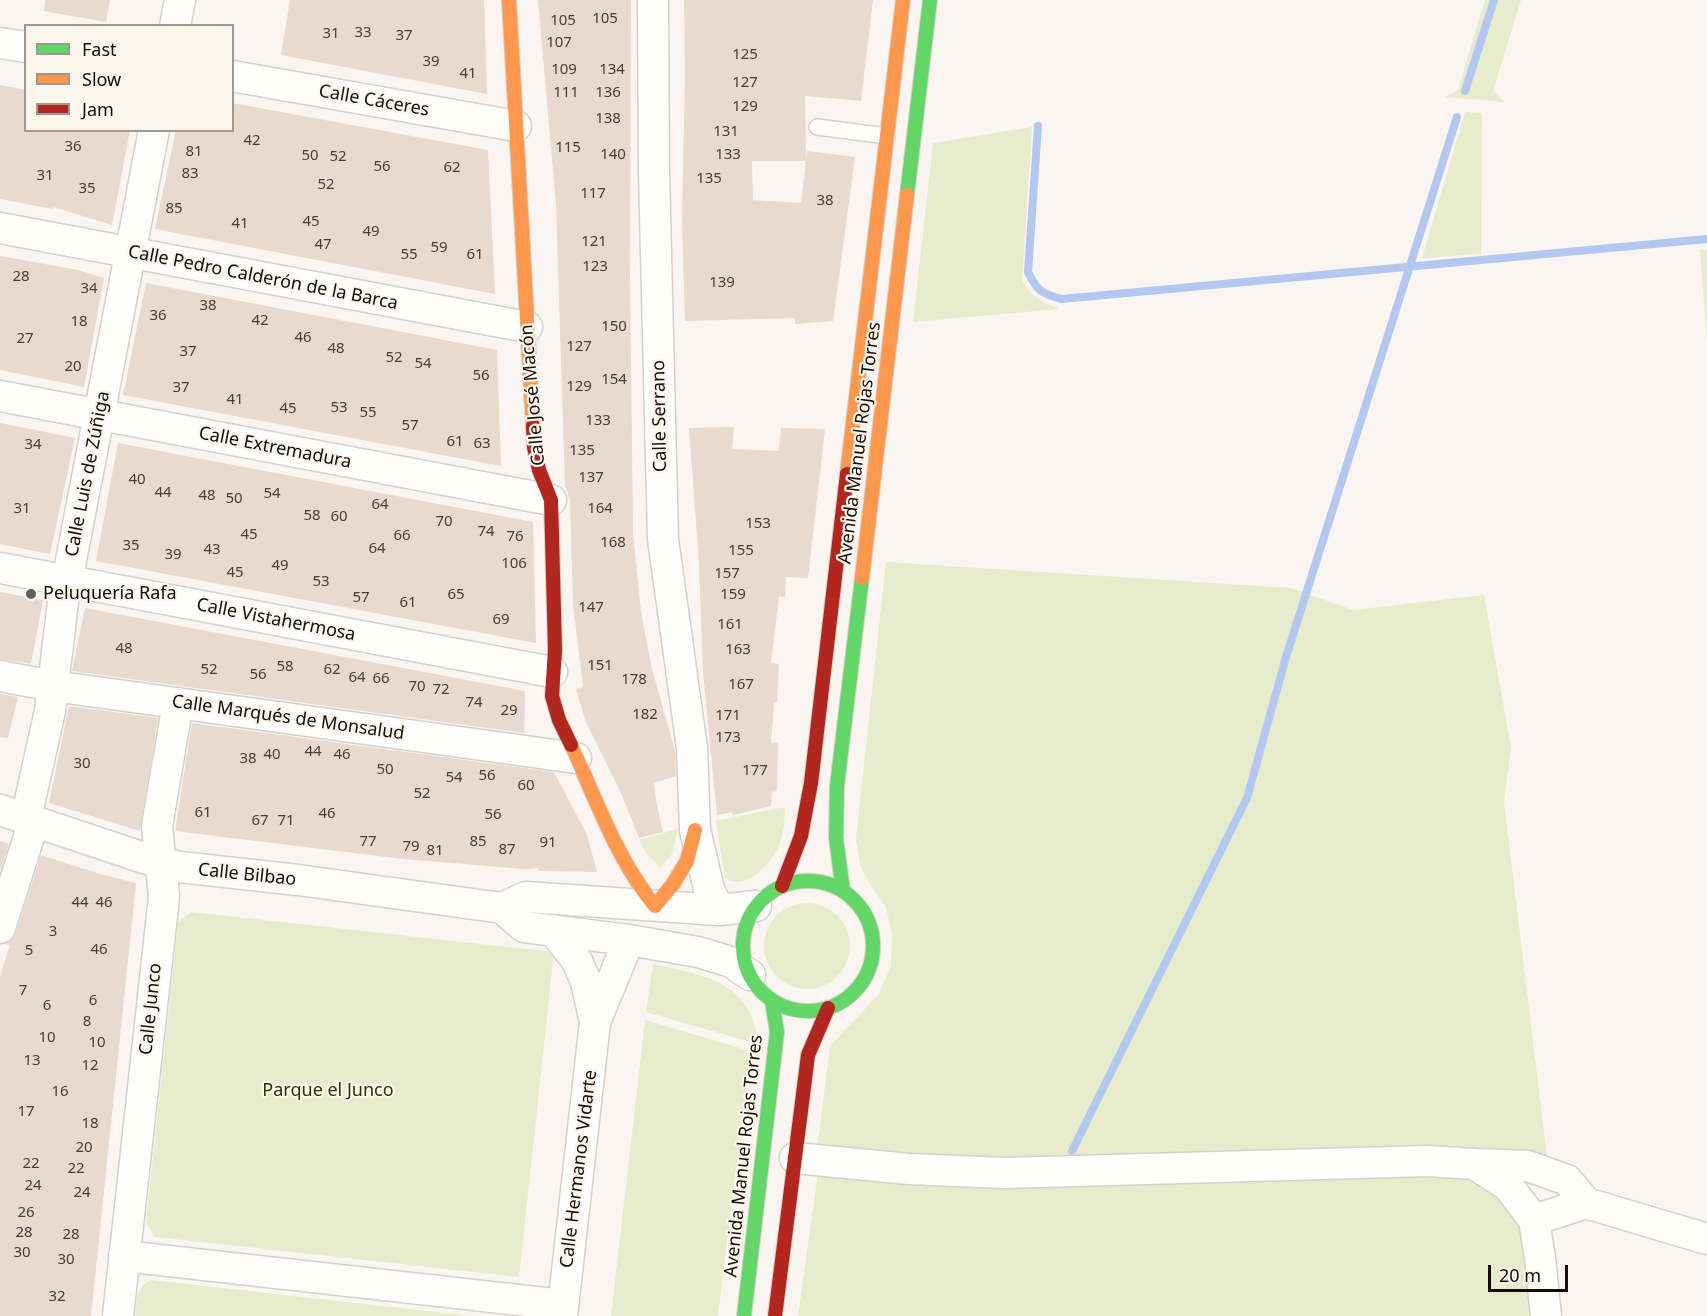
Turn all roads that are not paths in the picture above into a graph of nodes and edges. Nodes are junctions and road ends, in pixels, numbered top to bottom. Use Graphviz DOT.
graph roads {
  1 [pos="180,0"];
  2 [pos="509,0"];
  3 [pos="653,0"];
  4 [pos="903,0"];
  5 [pos="930,0"];
  6 [pos="175,24"];
  7 [pos="0,43"];
  8 [pos="24,47"];
  9 [pos="234,76"];
  10 [pos="516,126"];
  11 [pos="817,127"];
  12 [pos="154,132"];
  13 [pos="887,136"];
  14 [pos="0,228"];
  15 [pos="131,253"];
  16 [pos="527,327"];
  17 [pos="0,396"];
  18 [pos="99,414"];
  19 [pos="550,500"];
  20 [pos="0,568"];
  21 [pos="67,581"];
  22 [pos="552,672"];
  23 [pos="0,676"];
  24 [pos="53,686"];
  25 [pos="178,703"];
  26 [pos="576,758"];
  27 [pos="20,816"];
  28 [pos="695,830"];
  29 [pos="618,846"];
  30 [pos="161,862"];
  31 [pos="782,886"];
  32 [pos="843,891"];
  33 [pos="610,903"];
  34 [pos="655,906"];
  35 [pos="756,906"];
  36 [pos="502,908"];
  37 [pos="719,910"];
  38 [pos="0,928"];
  39 [pos="553,930"];
  40 [pos="617,939"];
  41 [pos="750,975"];
  42 [pos="772,1001"];
  43 [pos="828,1008"];
  44 [pos="596,1022"];
  45 [pos="795,1158"];
  46 [pos="1474,1164"];
  47 [pos="1586,1203"];
  48 [pos="1534,1220"];
  49 [pos="1707,1239"];
  50 [pos="124,1256"];
  51 [pos="562,1311"];
  52 [pos="118,1316"];
  53 [pos="744,1316"];
  54 [pos="775,1316"];
  55 [pos="1546,1316"];
  1 -- 6 [label="street"];
  2 -- 10 [label="main road, Calle José Macón"];
  3 -- 28 [label="street, Calle Serrano"];
  4 -- 13 [label="main road, Avenida Manuel Rojas Torres"];
  5 -- 32 [label="main road, Avenida Manuel Rojas Torres"];
  7 -- 8 [label="street"];
  9 -- 10 [label="street, Calle Cáceres"];
  10 -- 16 [label="main road, Calle José Macón"];
  11 -- 13 [label="lane"];
  12 -- 15 [label="street, Calle Luis de Zúñiga"];
  13 -- 31 [label="main road, Avenida Manuel Rojas Torres"];
  14 -- 15 [label="street, Calle Pedro Calderón de la Barca"];
  15 -- 16 [label="street, Calle Pedro Calderón de la Barca"];
  15 -- 18 [label="street, Calle Luis de Zúñiga"];
  16 -- 19 [label="main road, Calle José Macón"];
  17 -- 18 [label="street, Calle Extremadura"];
  18 -- 19 [label="street, Calle Extremadura"];
  18 -- 21 [label="street, Calle Luis de Zúñiga"];
  19 -- 22 [label="main road, Calle José Macón"];
  20 -- 21 [label="street, Calle Vistahermosa"];
  21 -- 22 [label="street, Calle Vistahermosa"];
  21 -- 24 [label="street, Calle Luis de Zúñiga"];
  22 -- 26 [label="main road, Calle José Macón"];
  23 -- 24 [label="street, Calle Marqués de Monsalud"];
  24 -- 25 [label="street, Calle Marqués de Monsalud"];
  24 -- 27 [label="street, Calle Luis de Zúñiga"];
  25 -- 26 [label="street, Calle Marqués de Monsalud"];
  25 -- 30 [label="street, Calle Junco"];
  26 -- 29 [label="main road, Calle José Macón"];
  27 -- 30 [label="street, Calle Bilbao"];
  27 -- 38 [label="street, Calle Luis de Zúñiga"];
  28 -- 34 [label="main road, Calle Serrano"];
  28 -- 37 [label="street, Calle Serrano"];
  29 -- 33 [label="street, Calle José Macón"];
  29 -- 34 [label="main road, Calle José Macón"];
  30 -- 36 [label="street, Calle Bilbao"];
  30 -- 50 [label="street, Calle Junco"];
  31 -- 32 [label="main road"];
  31 -- 35 [label="main road"];
  32 -- 43 [label="main road"];
  33 -- 34 [label="street, Calle Bilbao"];
  33 -- 36 [label="street, Calle Bilbao"];
  33 -- 40 [label="street, Calle José Macón"];
  34 -- 37 [label="street, Calle Bilbao"];
  35 -- 37 [label="street, Calle Bilbao"];
  35 -- 41 [label="main road"];
  36 -- 39 [label="street"];
  39 -- 40 [label="street"];
  39 -- 44 [label="street, Calle Hermanos Vidarte"];
  40 -- 41 [label="street"];
  40 -- 44 [label="street, Calle Hermanos Vidarte"];
  41 -- 42 [label="main road"];
  42 -- 43 [label="main road"];
  42 -- 53 [label="main road, Avenida Manuel Rojas Torres"];
  43 -- 45 [label="main road"];
  44 -- 51 [label="street, Calle Hermanos Vidarte"];
  45 -- 46 [label="street"];
  45 -- 54 [label="main road"];
  46 -- 47 [label="street"];
  46 -- 48 [label="street"];
  47 -- 48 [label="street"];
  47 -- 49 [label="street"];
  48 -- 55 [label="street"];
  50 -- 51 [label="street"];
  50 -- 52 [label="street, Calle Junco"];
}
